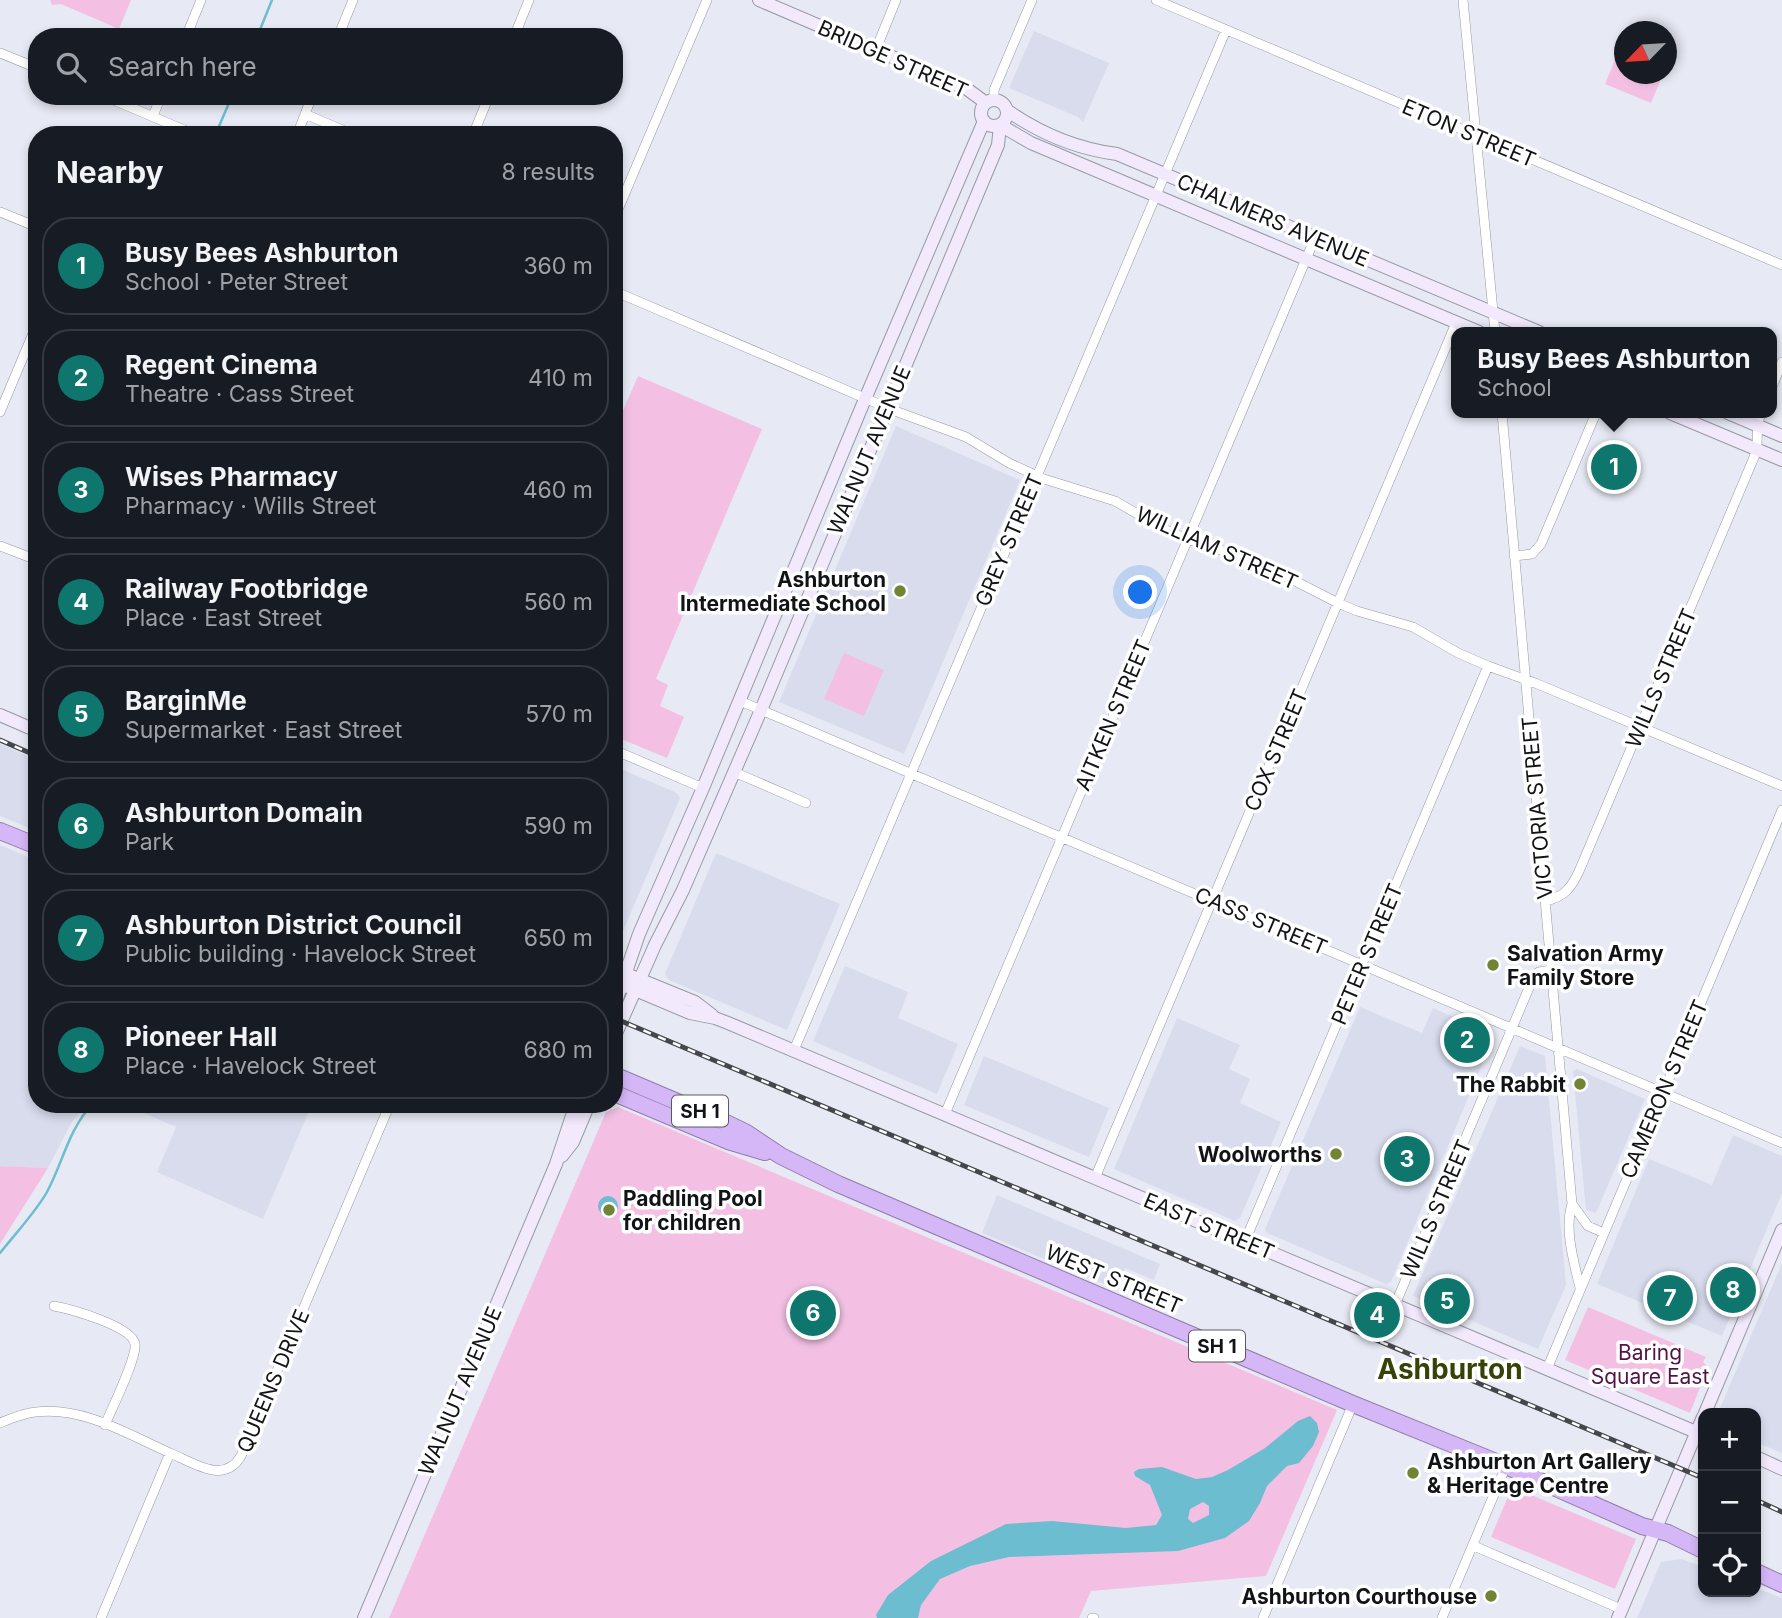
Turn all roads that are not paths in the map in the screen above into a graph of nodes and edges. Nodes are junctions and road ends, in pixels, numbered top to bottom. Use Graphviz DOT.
graph roads {
  1 [pos="201,0"];
  2 [pos="353,0"];
  3 [pos="529,0"];
  4 [pos="707,0"];
  5 [pos="760,0"];
  6 [pos="896,0"];
  7 [pos="1032,0"];
  8 [pos="1156,0"];
  9 [pos="1463,0"];
  10 [pos="190,28"];
  11 [pos="342,28"];
  12 [pos="518,28"];
  13 [pos="1226,30"];
  14 [pos="876,49"];
  15 [pos="0,53"];
  16 [pos="28,64"];
  17 [pos="990,101"];
  18 [pos="126,105"];
  19 [pos="157,105"];
  20 [pos="308,105"];
  21 [pos="485,105"];
  22 [pos="1007,111"];
  23 [pos="305,114"];
  24 [pos="153,116"];
  25 [pos="984,121"];
  26 [pos="1000,125"];
  27 [pos="176,126"];
  28 [pos="300,126"];
  29 [pos="333,126"];
  30 [pos="477,126"];
  31 [pos="1476,136"];
  32 [pos="1031,143"];
  33 [pos="998,145"];
  34 [pos="1164,174"];
  35 [pos="1156,195"];
  36 [pos="623,198"];
  37 [pos="0,212"];
  38 [pos="28,224"];
  39 [pos="1315,238"];
  40 [pos="1306,259"];
  41 [pos="1782,265"];
  42 [pos="623,295"];
  43 [pos="1493,316"];
  44 [pos="1456,323"];
  45 [pos="1454,327"];
  46 [pos="1466,327"];
  47 [pos="1494,327"];
  48 [pos="1525,327"];
  49 [pos="1451,335"];
  50 [pos="28,345"];
  51 [pos="865,399"];
  52 [pos="887,408"];
  53 [pos="0,412"];
  54 [pos="1502,418"];
  55 [pos="1594,418"];
  56 [pos="1684,418"];
  57 [pos="1758,419"];
  58 [pos="1782,436"];
  59 [pos="1757,444"];
  60 [pos="1782,460"];
  61 [pos="1037,475"];
  62 [pos="1188,540"];
  63 [pos="0,546"];
  64 [pos="1514,556"];
  65 [pos="28,557"];
  66 [pos="1338,603"];
  67 [pos="1488,666"];
  68 [pos="1525,680"];
  69 [pos="740,701"];
  70 [pos="761,710"];
  71 [pos="0,715"];
  72 [pos="28,727"];
  73 [pos="1640,727"];
  74 [pos="623,754"];
  75 [pos="734,772"];
  76 [pos="911,773"];
  77 [pos="1782,786"];
  78 [pos="703,788"];
  79 [pos="806,803"];
  80 [pos="1782,810"];
  81 [pos="0,831"];
  82 [pos="1062,837"];
  83 [pos="28,842"];
  84 [pos="661,881"];
  85 [pos="683,890"];
  86 [pos="1212,901"];
  87 [pos="1545,901"];
  88 [pos="1363,964"];
  89 [pos="1551,970"];
  90 [pos="626,979"];
  91 [pos="1513,1028"];
  92 [pos="1558,1047"];
  93 [pos="794,1050"];
  94 [pos="623,1079"];
  95 [pos="1663,1092"];
  96 [pos="623,1097"];
  97 [pos="386,1113"];
  98 [pos="573,1113"];
  99 [pos="585,1113"];
  100 [pos="945,1114"];
  101 [pos="1782,1143"];
  102 [pos="781,1156"];
  103 [pos="556,1164"];
  104 [pos="1095,1178"];
  105 [pos="1572,1204"];
  106 [pos="1588,1226"];
  107 [pos="1782,1230"];
  108 [pos="1604,1233"];
  109 [pos="1571,1239"];
  110 [pos="1245,1241"];
  111 [pos="1580,1288"];
  112 [pos="1395,1305"];
  113 [pos="54,1306"];
  114 [pos="1547,1369"];
  115 [pos="1353,1404"];
  116 [pos="1707,1408"];
  117 [pos="0,1423"];
  118 [pos="105,1424"];
  119 [pos="1698,1433"];
  120 [pos="1698,1438"];
  121 [pos="170,1453"];
  122 [pos="1761,1459"];
  123 [pos="1506,1466"];
  124 [pos="1782,1469"];
  125 [pos="1655,1529"];
  126 [pos="1474,1546"];
  127 [pos="1698,1547"];
  128 [pos="1761,1574"];
  129 [pos="1782,1584"];
  130 [pos="1620,1614"];
  131 [pos="101,1618"];
  132 [pos="364,1618"];
  133 [pos="1263,1618"];
  134 [pos="1442,1618"];
  1 -- 10 [label="street"];
  2 -- 11 [label="street"];
  3 -- 12 [label="street"];
  4 -- 36 [label="street"];
  5 -- 14 [label="street, BRIDGE STREET"];
  6 -- 14 [label="street"];
  7 -- 17 [label="street"];
  8 -- 13 [label="street, ETON STREET"];
  9 -- 31 [label="street"];
  13 -- 31 [label="street, ETON STREET"];
  13 -- 34 [label="street, GREY STREET"];
  14 -- 17 [label="street, BRIDGE STREET"];
  15 -- 16 [label="street"];
  17 -- 22 [label="street"];
  17 -- 25 [label="street"];
  18 -- 24 [label="street"];
  19 -- 24 [label="street"];
  20 -- 23 [label="street"];
  21 -- 30 [label="street"];
  22 -- 26 [label="street"];
  22 -- 34 [label="street, CHALMERS AVENUE"];
  23 -- 28 [label="street"];
  23 -- 29 [label="street"];
  24 -- 27 [label="street"];
  25 -- 26 [label="street"];
  25 -- 51 [label="street, WALNUT AVENUE"];
  26 -- 32 [label="street, CHALMERS AVENUE"];
  26 -- 33 [label="street, WALNUT AVENUE"];
  31 -- 41 [label="street, ETON STREET"];
  31 -- 43 [label="street"];
  32 -- 33 [label="street"];
  32 -- 35 [label="street, CHALMERS AVENUE"];
  33 -- 52 [label="street, WALNUT AVENUE"];
  34 -- 35 [label="street, GREY STREET"];
  34 -- 39 [label="street, CHALMERS AVENUE"];
  35 -- 40 [label="street, CHALMERS AVENUE"];
  35 -- 61 [label="street, GREY STREET"];
  37 -- 38 [label="street"];
  39 -- 40 [label="street, AITKEN STREET"];
  39 -- 43 [label="street, CHALMERS AVENUE"];
  40 -- 44 [label="street, CHALMERS AVENUE"];
  40 -- 62 [label="street, AITKEN STREET"];
  42 -- 51 [label="street, WILLIAM STREET"];
  43 -- 47 [label="street"];
  43 -- 48 [label="street, CHALMERS AVENUE"];
  44 -- 45 [label="street, COX STREET"];
  44 -- 46 [label="street, CHALMERS AVENUE"];
  49 -- 66 [label="street, COX STREET"];
  50 -- 53 [label="street"];
  51 -- 52 [label="street, WILLIAM STREET"];
  51 -- 69 [label="street, WALNUT AVENUE"];
  52 -- 61 [label="street, WILLIAM STREET"];
  52 -- 70 [label="street, WALNUT AVENUE"];
  54 -- 64 [label="street, VICTORIA STREET"];
  55 -- 64 [label="street"];
  56 -- 59 [label="street"];
  57 -- 58 [label="street"];
  57 -- 59 [label="street"];
  59 -- 60 [label="street"];
  59 -- 73 [label="street, WILLS STREET"];
  61 -- 62 [label="street, WILLIAM STREET"];
  61 -- 76 [label="street, GREY STREET"];
  62 -- 66 [label="street, WILLIAM STREET"];
  62 -- 82 [label="street, AITKEN STREET"];
  63 -- 65 [label="street"];
  64 -- 68 [label="street, VICTORIA STREET"];
  66 -- 67 [label="street, WILLIAM STREET"];
  66 -- 86 [label="street, COX STREET"];
  67 -- 68 [label="street, WILLIAM STREET"];
  67 -- 88 [label="street, PETER STREET"];
  68 -- 73 [label="street, WILLIAM STREET"];
  68 -- 87 [label="street, VICTORIA STREET"];
  69 -- 70 [label="street, CASS STREET"];
  69 -- 78 [label="street, WALNUT AVENUE"];
  70 -- 75 [label="street, WALNUT AVENUE"];
  70 -- 76 [label="street, CASS STREET"];
  71 -- 72 [label="street"];
  73 -- 77 [label="street, WILLIAM STREET"];
  73 -- 87 [label="street, WILLS STREET"];
  74 -- 78 [label="street"];
  75 -- 79 [label="street"];
  75 -- 85 [label="street, WALNUT AVENUE"];
  76 -- 82 [label="street, CASS STREET"];
  76 -- 93 [label="street, GREY STREET"];
  78 -- 84 [label="street, WALNUT AVENUE"];
  80 -- 95 [label="street, CAMERON STREET"];
  81 -- 83 [label="highway"];
  82 -- 86 [label="street, CASS STREET"];
  82 -- 100 [label="street, AITKEN STREET"];
  84 -- 85 [label="street"];
  84 -- 90 [label="street, WALNUT AVENUE"];
  85 -- 90 [label="street, WALNUT AVENUE"];
  86 -- 88 [label="street, CASS STREET"];
  86 -- 104 [label="street, COX STREET"];
  87 -- 89 [label="street, VICTORIA STREET"];
  88 -- 91 [label="street, CASS STREET"];
  88 -- 110 [label="street, PETER STREET"];
  89 -- 91 [label="street, WILLS STREET"];
  89 -- 92 [label="street, VICTORIA STREET"];
  90 -- 93 [label="street, EAST STREET"];
  91 -- 92 [label="street, CASS STREET"];
  91 -- 112 [label="street, WILLS STREET"];
  92 -- 95 [label="street, CASS STREET"];
  92 -- 105 [label="street, VICTORIA STREET"];
  93 -- 100 [label="street, EAST STREET"];
  94 -- 102 [label="highway, WEST STREET / SH 1"];
  95 -- 101 [label="street, CASS STREET"];
  95 -- 108 [label="street, CAMERON STREET"];
  96 -- 102 [label="highway, WEST STREET / SH 1"];
  97 -- 121 [label="street, QUEENS DRIVE"];
  98 -- 103 [label="street, WALNUT AVENUE"];
  99 -- 103 [label="street, WALNUT AVENUE"];
  100 -- 104 [label="street, EAST STREET"];
  102 -- 115 [label="highway, WEST STREET / SH 1"];
  103 -- 132 [label="street, WALNUT AVENUE"];
  104 -- 110 [label="street, EAST STREET"];
  105 -- 106 [label="street"];
  105 -- 109 [label="street, VICTORIA STREET"];
  106 -- 108 [label="street"];
  106 -- 109 [label="street"];
  107 -- 116 [label="street"];
  108 -- 111 [label="street, CAMERON STREET"];
  109 -- 111 [label="street, VICTORIA STREET"];
  110 -- 112 [label="street, EAST STREET"];
  111 -- 114 [label="street, CAMERON STREET"];
  112 -- 114 [label="street, EAST STREET"];
  113 -- 118 [label="street"];
  114 -- 119 [label="street, EAST STREET"];
  115 -- 123 [label="highway, WEST STREET / SH 1"];
  115 -- 133 [label="street"];
  117 -- 118 [label="street, QUEENS DRIVE"];
  118 -- 121 [label="street, QUEENS DRIVE"];
  120 -- 125 [label="street"];
  121 -- 131 [label="street"];
  122 -- 124 [label="street"];
  123 -- 125 [label="highway, WEST STREET / SH 1"];
  123 -- 126 [label="street"];
  125 -- 127 [label="highway, WEST STREET / SH 1"];
  125 -- 130 [label="street"];
  126 -- 130 [label="street"];
  126 -- 134 [label="street"];
  128 -- 129 [label="highway"];
}
